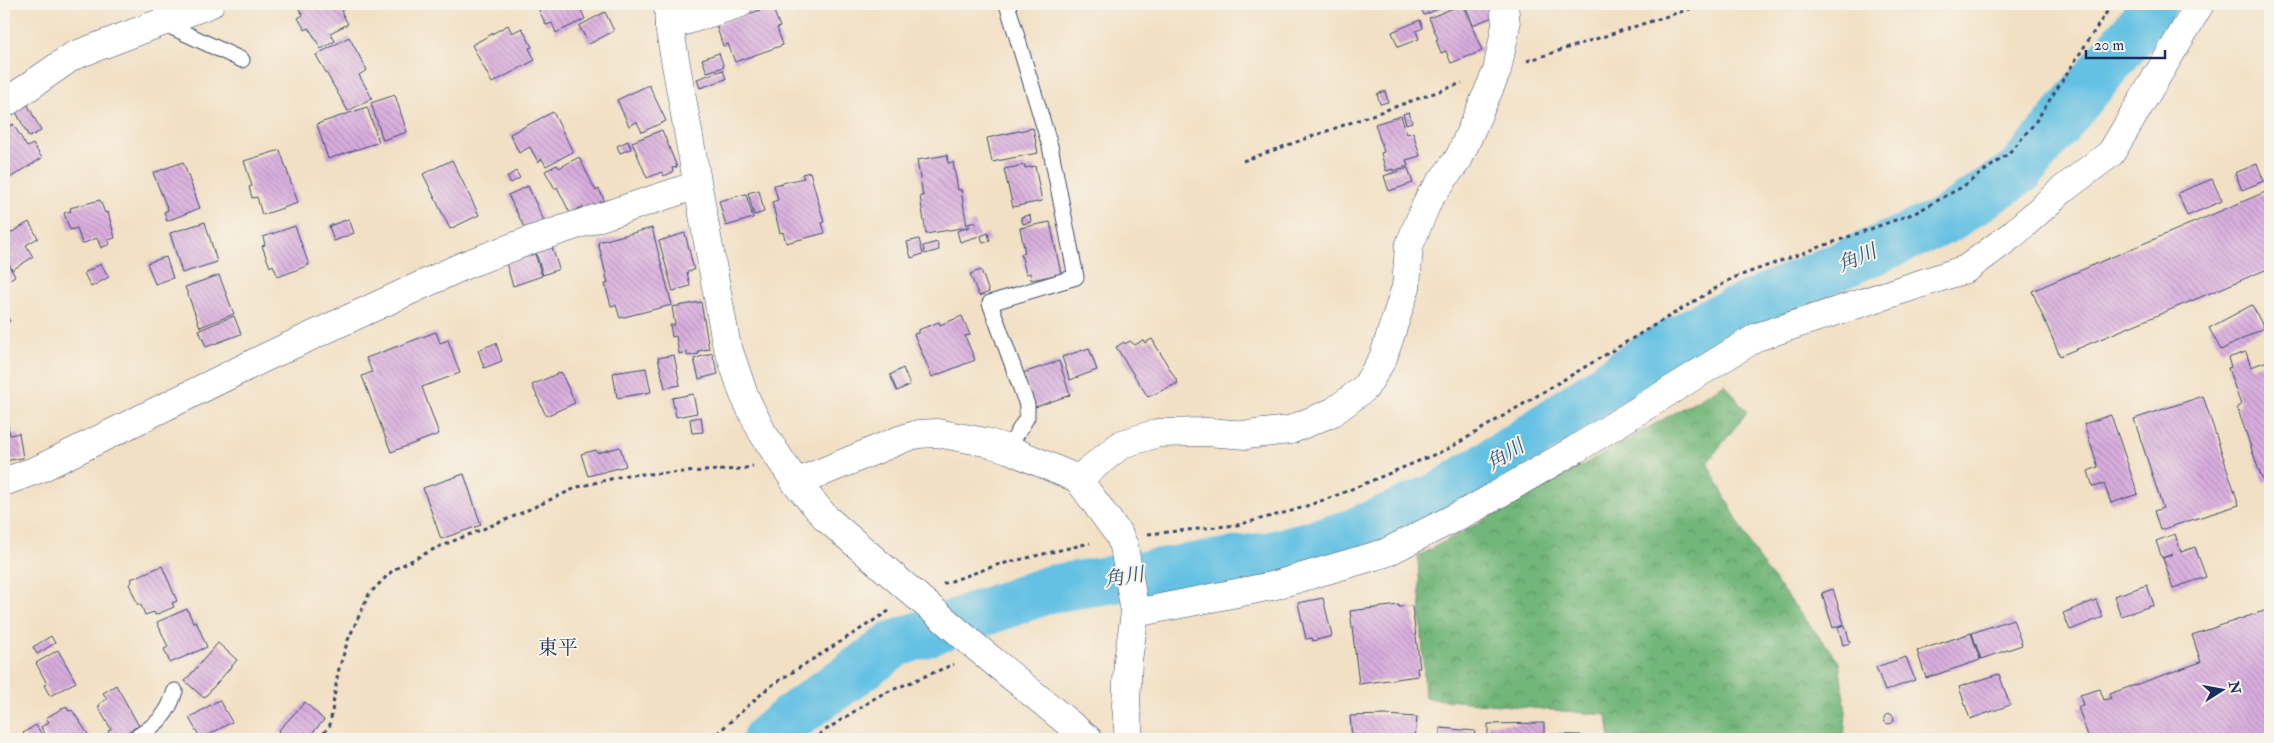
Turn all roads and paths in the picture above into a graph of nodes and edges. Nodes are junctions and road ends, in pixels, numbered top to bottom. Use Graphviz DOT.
graph roads {
  1 [pos="210,4"];
  2 [pos="739,4"];
  3 [pos="1007,4"];
  4 [pos="1504,4"];
  5 [pos="1694,4"];
  6 [pos="1705,4"];
  7 [pos="2112,4"];
  8 [pos="2200,4"];
  9 [pos="668,15"];
  10 [pos="161,22"];
  11 [pos="242,60"];
  12 [pos="4,104"];
  13 [pos="697,185"];
  14 [pos="1008,449"];
  15 [pos="778,455"];
  16 [pos="1078,479"];
  17 [pos="4,482"];
  18 [pos="796,483"];
  19 [pos="1121,540"];
  20 [pos="921,598"];
  21 [pos="1134,609"];
  22 [pos="979,650"];
  23 [pos="175,692"];
  24 [pos="134,739"];
  25 [pos="319,739"];
  26 [pos="711,739"];
  27 [pos="812,739"];
  28 [pos="1088,739"];
  29 [pos="1129,739"];
  1 -- 10 [label="street"];
  2 -- 9 [label="street"];
  3 -- 14 [label="lane"];
  4 -- 16 [label="street"];
  5 -- 6 [label="path"];
  7 -- 19 [label="path"];
  8 -- 21 [label="street"];
  9 -- 13 [label="street"];
  10 -- 11 [label="lane"];
  10 -- 12 [label="street"];
  13 -- 15 [label="street"];
  13 -- 17 [label="street"];
  14 -- 16 [label="street"];
  14 -- 18 [label="street"];
  15 -- 18 [label="street"];
  15 -- 25 [label="path"];
  16 -- 19 [label="street"];
  18 -- 20 [label="street"];
  19 -- 20 [label="path"];
  19 -- 21 [label="street"];
  20 -- 22 [label="street"];
  20 -- 26 [label="path"];
  21 -- 29 [label="street"];
  22 -- 27 [label="path"];
  22 -- 28 [label="street"];
  23 -- 24 [label="lane"];
}
